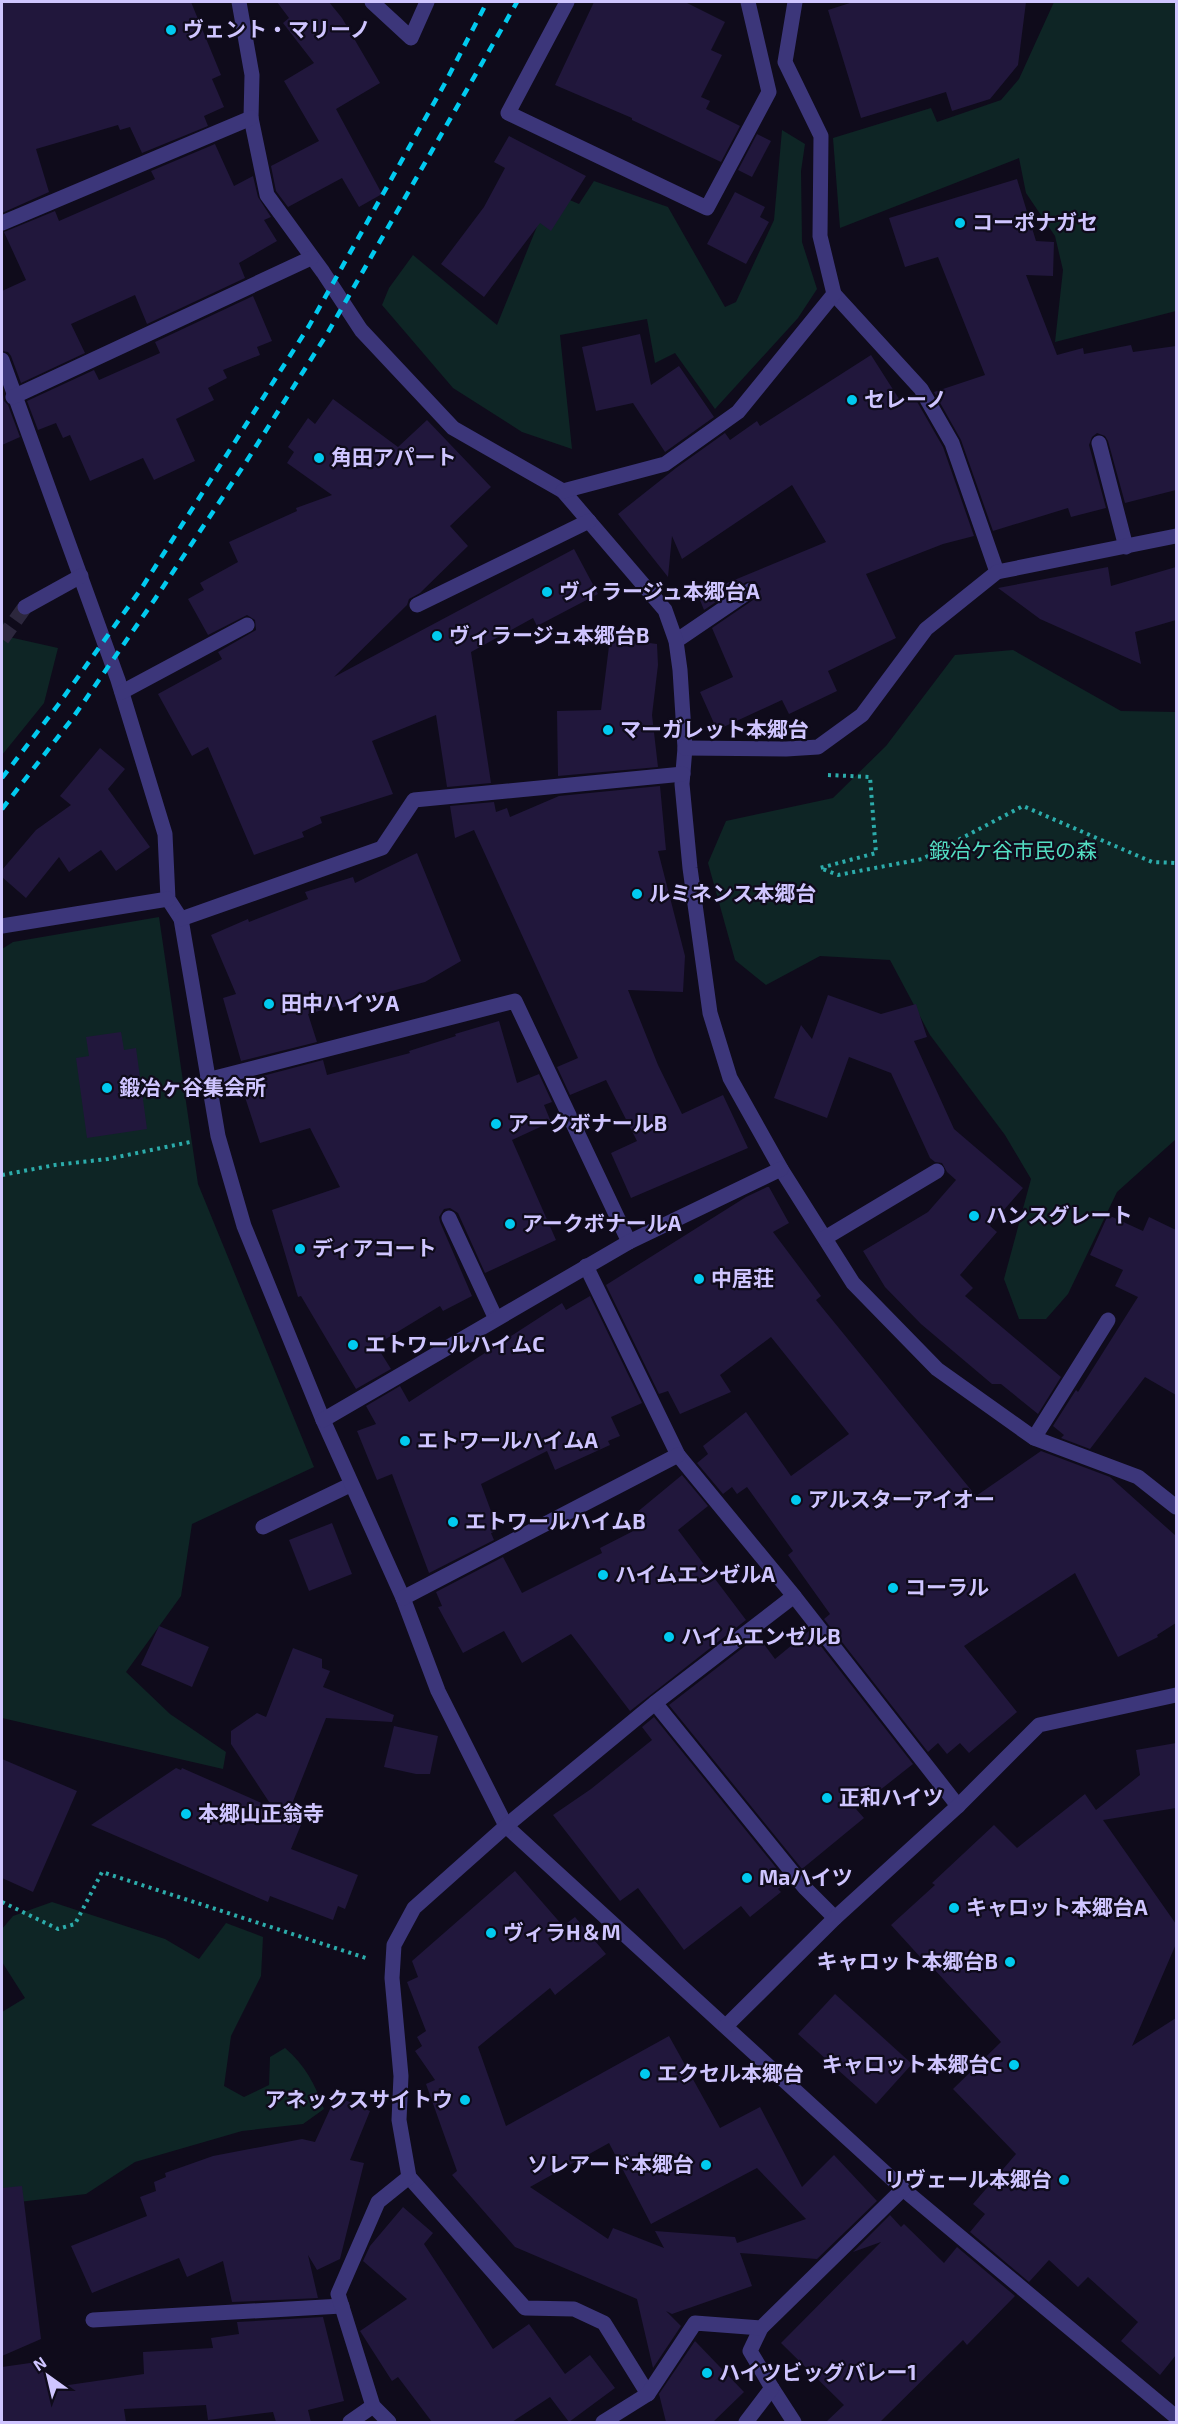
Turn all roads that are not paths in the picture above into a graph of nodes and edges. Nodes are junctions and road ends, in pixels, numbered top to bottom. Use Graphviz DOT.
graph roads {
  1 [pos="239,2"];
  2 [pos="372,2"];
  3 [pos="427,2"];
  4 [pos="567,2"];
  5 [pos="748,2"];
  6 [pos="795,2"];
  7 [pos="251,118"];
  8 [pos="2,223"];
  9 [pos="312,258"];
  10 [pos="834,294"];
  11 [pos="2,360"];
  12 [pos="14,397"];
  13 [pos="1099,443"];
  14 [pos="563,491"];
  15 [pos="589,521"];
  16 [pos="1176,536"];
  17 [pos="1126,547"];
  18 [pos="997,572"];
  19 [pos="81,576"];
  20 [pos="751,590"];
  21 [pos="417,605"];
  22 [pos="25,607"];
  23 [pos="246,625"];
  24 [pos="676,641"];
  25 [pos="122,692"];
  26 [pos="685,748"];
  27 [pos="683,774"];
  28 [pos="168,899"];
  29 [pos="181,919"];
  30 [pos="2,926"];
  31 [pos="207,1080"];
  32 [pos="781,1169"];
  33 [pos="937,1171"];
  34 [pos="449,1218"];
  35 [pos="825,1238"];
  36 [pos="628,1242"];
  37 [pos="586,1266"];
  38 [pos="496,1319"];
  39 [pos="1108,1320"];
  40 [pos="323,1420"];
  41 [pos="1034,1438"];
  42 [pos="678,1455"];
  43 [pos="350,1485"];
  44 [pos="1176,1507"];
  45 [pos="263,1527"];
  46 [pos="794,1596"];
  47 [pos="403,1598"];
  48 [pos="1176,1695"];
  49 [pos="655,1703"];
  50 [pos="958,1806"];
  51 [pos="506,1826"];
  52 [pos="835,1918"];
  53 [pos="726,2026"];
  54 [pos="409,2177"];
  55 [pos="903,2189"];
  56 [pos="342,2306"];
  57 [pos="93,2320"];
  58 [pos="761,2328"];
  59 [pos="772,2388"];
  60 [pos="648,2394"];
  61 [pos="373,2406"];
  62 [pos="1176,2417"];
  63 [pos="350,2422"];
  64 [pos="389,2422"];
  65 [pos="603,2422"];
  66 [pos="746,2422"];
  67 [pos="794,2422"];
  1 -- 7 [label="street"];
  2 -- 3 [label="street"];
  4 -- 5 [label="street"];
  6 -- 10 [label="street"];
  7 -- 8 [label="street"];
  7 -- 9 [label="street"];
  9 -- 12 [label="street"];
  9 -- 14 [label="street"];
  10 -- 14 [label="street"];
  10 -- 18 [label="street"];
  11 -- 12 [label="street"];
  12 -- 19 [label="street"];
  13 -- 17 [label="street"];
  14 -- 15 [label="street"];
  15 -- 21 [label="street"];
  15 -- 24 [label="street"];
  16 -- 17 [label="street"];
  17 -- 18 [label="street"];
  18 -- 26 [label="street"];
  19 -- 22 [label="street"];
  19 -- 25 [label="street"];
  20 -- 24 [label="street"];
  23 -- 25 [label="street"];
  24 -- 26 [label="street"];
  25 -- 28 [label="street"];
  26 -- 27 [label="street"];
  27 -- 29 [label="street"];
  27 -- 32 [label="street"];
  28 -- 29 [label="street"];
  28 -- 30 [label="street"];
  29 -- 31 [label="street"];
  31 -- 36 [label="street"];
  31 -- 40 [label="street"];
  32 -- 35 [label="street"];
  32 -- 36 [label="street"];
  33 -- 35 [label="street"];
  34 -- 38 [label="street"];
  35 -- 41 [label="street"];
  36 -- 37 [label="street"];
  37 -- 38 [label="street"];
  37 -- 42 [label="street"];
  38 -- 40 [label="street"];
  39 -- 41 [label="street"];
  40 -- 43 [label="street"];
  41 -- 44 [label="street"];
  42 -- 46 [label="street"];
  42 -- 47 [label="street"];
  43 -- 45 [label="street"];
  43 -- 47 [label="street"];
  46 -- 49 [label="street"];
  46 -- 50 [label="street"];
  47 -- 51 [label="street"];
  48 -- 50 [label="street"];
  49 -- 51 [label="street"];
  49 -- 52 [label="street"];
  50 -- 52 [label="street"];
  51 -- 53 [label="street"];
  51 -- 54 [label="street"];
  52 -- 53 [label="street"];
  53 -- 55 [label="street"];
  54 -- 56 [label="street"];
  54 -- 60 [label="street"];
  55 -- 58 [label="street"];
  55 -- 62 [label="street"];
  56 -- 57 [label="street"];
  56 -- 61 [label="street"];
  58 -- 59 [label="street"];
  58 -- 60 [label="street"];
  59 -- 66 [label="street"];
  59 -- 67 [label="street"];
  60 -- 65 [label="street"];
  61 -- 63 [label="street"];
  61 -- 64 [label="street"];
}
